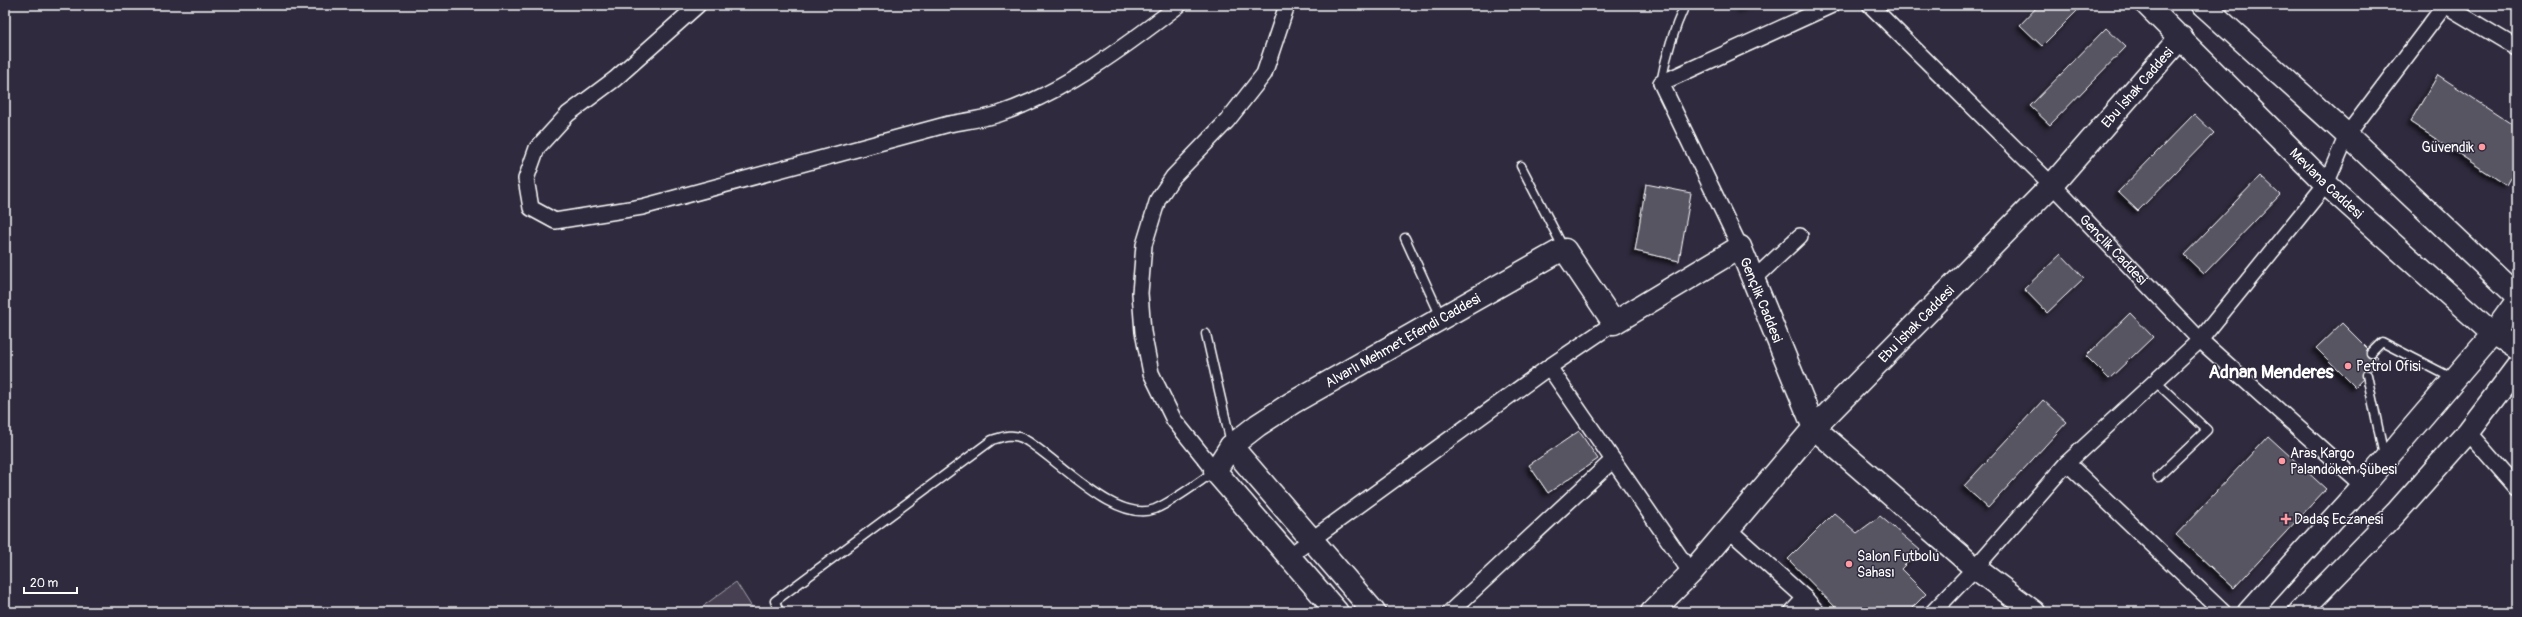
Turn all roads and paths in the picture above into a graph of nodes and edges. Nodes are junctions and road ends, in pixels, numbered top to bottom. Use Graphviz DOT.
graph roads {
  1 [pos="698,5"];
  2 [pos="1178,5"];
  3 [pos="1287,5"];
  4 [pos="1685,5"];
  5 [pos="1832,5"];
  6 [pos="1870,5"];
  7 [pos="2147,5"];
  8 [pos="2203,5"];
  9 [pos="2445,5"];
  10 [pos="2181,38"];
  11 [pos="2517,48"];
  12 [pos="1661,83"];
  13 [pos="2348,135"];
  14 [pos="1521,166"];
  15 [pos="2326,184"];
  16 [pos="2052,185"];
  17 [pos="1800,236"];
  18 [pos="1405,238"];
  19 [pos="1740,247"];
  20 [pos="1565,250"];
  21 [pos="1754,279"];
  22 [pos="2517,296"];
  23 [pos="2517,301"];
  24 [pos="1441,317"];
  25 [pos="1614,323"];
  26 [pos="1206,334"];
  27 [pos="2493,334"];
  28 [pos="2200,340"];
  29 [pos="2517,349"];
  30 [pos="2371,352"];
  31 [pos="1549,367"];
  32 [pos="2517,367"];
  33 [pos="2366,375"];
  34 [pos="2454,380"];
  35 [pos="2155,381"];
  36 [pos="1814,428"];
  37 [pos="2468,432"];
  38 [pos="1232,446"];
  39 [pos="1613,460"];
  40 [pos="2385,460"];
  41 [pos="2067,463"];
  42 [pos="1215,471"];
  43 [pos="2158,477"];
  44 [pos="2363,486"];
  45 [pos="2517,488"];
  46 [pos="1728,529"];
  47 [pos="1310,539"];
  48 [pos="1289,556"];
  49 [pos="1975,568"];
  50 [pos="1691,573"];
  51 [pos="1806,598"];
  52 [pos="779,612"];
  53 [pos="1337,612"];
  54 [pos="1374,612"];
  55 [pos="1450,612"];
  56 [pos="1652,612"];
  57 [pos="1792,612"];
  58 [pos="1817,612"];
  59 [pos="1933,612"];
  60 [pos="2034,612"];
  61 [pos="2223,612"];
  62 [pos="2249,612"];
  63 [pos="2300,612"];
  1 -- 2 [label="street"];
  3 -- 42 [label="street"];
  4 -- 12 [label="lane"];
  5 -- 12 [label="street"];
  6 -- 16 [label="street, Gençlik Caddesi"];
  7 -- 10 [label="street, Mevlana Caddesi"];
  8 -- 13 [label="street"];
  9 -- 11 [label="street"];
  9 -- 13 [label="street"];
  10 -- 15 [label="street, Mevlana Caddesi"];
  10 -- 16 [label="street, Ebu İshak Caddesi"];
  12 -- 19 [label="street, Gençlik Caddesi"];
  13 -- 15 [label="street"];
  13 -- 22 [label="street"];
  14 -- 20 [label="lane"];
  15 -- 27 [label="street, Mevlana Caddesi"];
  15 -- 28 [label="street"];
  16 -- 28 [label="street, Gençlik Caddesi"];
  16 -- 36 [label="street, Ebu İshak Caddesi"];
  17 -- 21 [label="street"];
  18 -- 24 [label="lane"];
  19 -- 21 [label="street, Gençlik Caddesi"];
  19 -- 25 [label="street"];
  20 -- 24 [label="street, Alvarlı Mehmet Efendi Caddesi"];
  20 -- 25 [label="street"];
  21 -- 36 [label="street, Gençlik Caddesi"];
  23 -- 27 [label="street"];
  24 -- 38 [label="street, Alvarlı Mehmet Efendi Caddesi"];
  25 -- 31 [label="street"];
  26 -- 38 [label="lane"];
  27 -- 29 [label="street, Mevlana Caddesi"];
  27 -- 34 [label="street"];
  28 -- 35 [label="street"];
  28 -- 44 [label="street, Gençlik Caddesi"];
  30 -- 34 [label="lane"];
  31 -- 39 [label="street"];
  31 -- 47 [label="street"];
  32 -- 37 [label="street"];
  33 -- 40 [label="lane"];
  34 -- 40 [label="street"];
  35 -- 41 [label="street"];
  35 -- 43 [label="lane"];
  36 -- 46 [label="street, Ebu İshak Caddesi"];
  36 -- 49 [label="street, Gençlik Caddesi"];
  37 -- 45 [label="street"];
  37 -- 63 [label="street"];
  38 -- 42 [label="street, Alvarlı Mehmet Efendi Caddesi"];
  38 -- 47 [label="street"];
  39 -- 50 [label="street"];
  39 -- 55 [label="street"];
  40 -- 44 [label="street"];
  41 -- 49 [label="street"];
  41 -- 61 [label="street"];
  42 -- 48 [label="street"];
  42 -- 52 [label="lane"];
  44 -- 62 [label="street"];
  46 -- 50 [label="street, Ebu İshak Caddesi"];
  46 -- 51 [label="street"];
  47 -- 48 [label="street"];
  47 -- 54 [label="street"];
  48 -- 53 [label="street"];
  49 -- 59 [label="street"];
  49 -- 60 [label="street, Gençlik Caddesi"];
  50 -- 56 [label="street, Ebu İshak Caddesi"];
  51 -- 57 [label="street"];
  51 -- 58 [label="street"];
}
